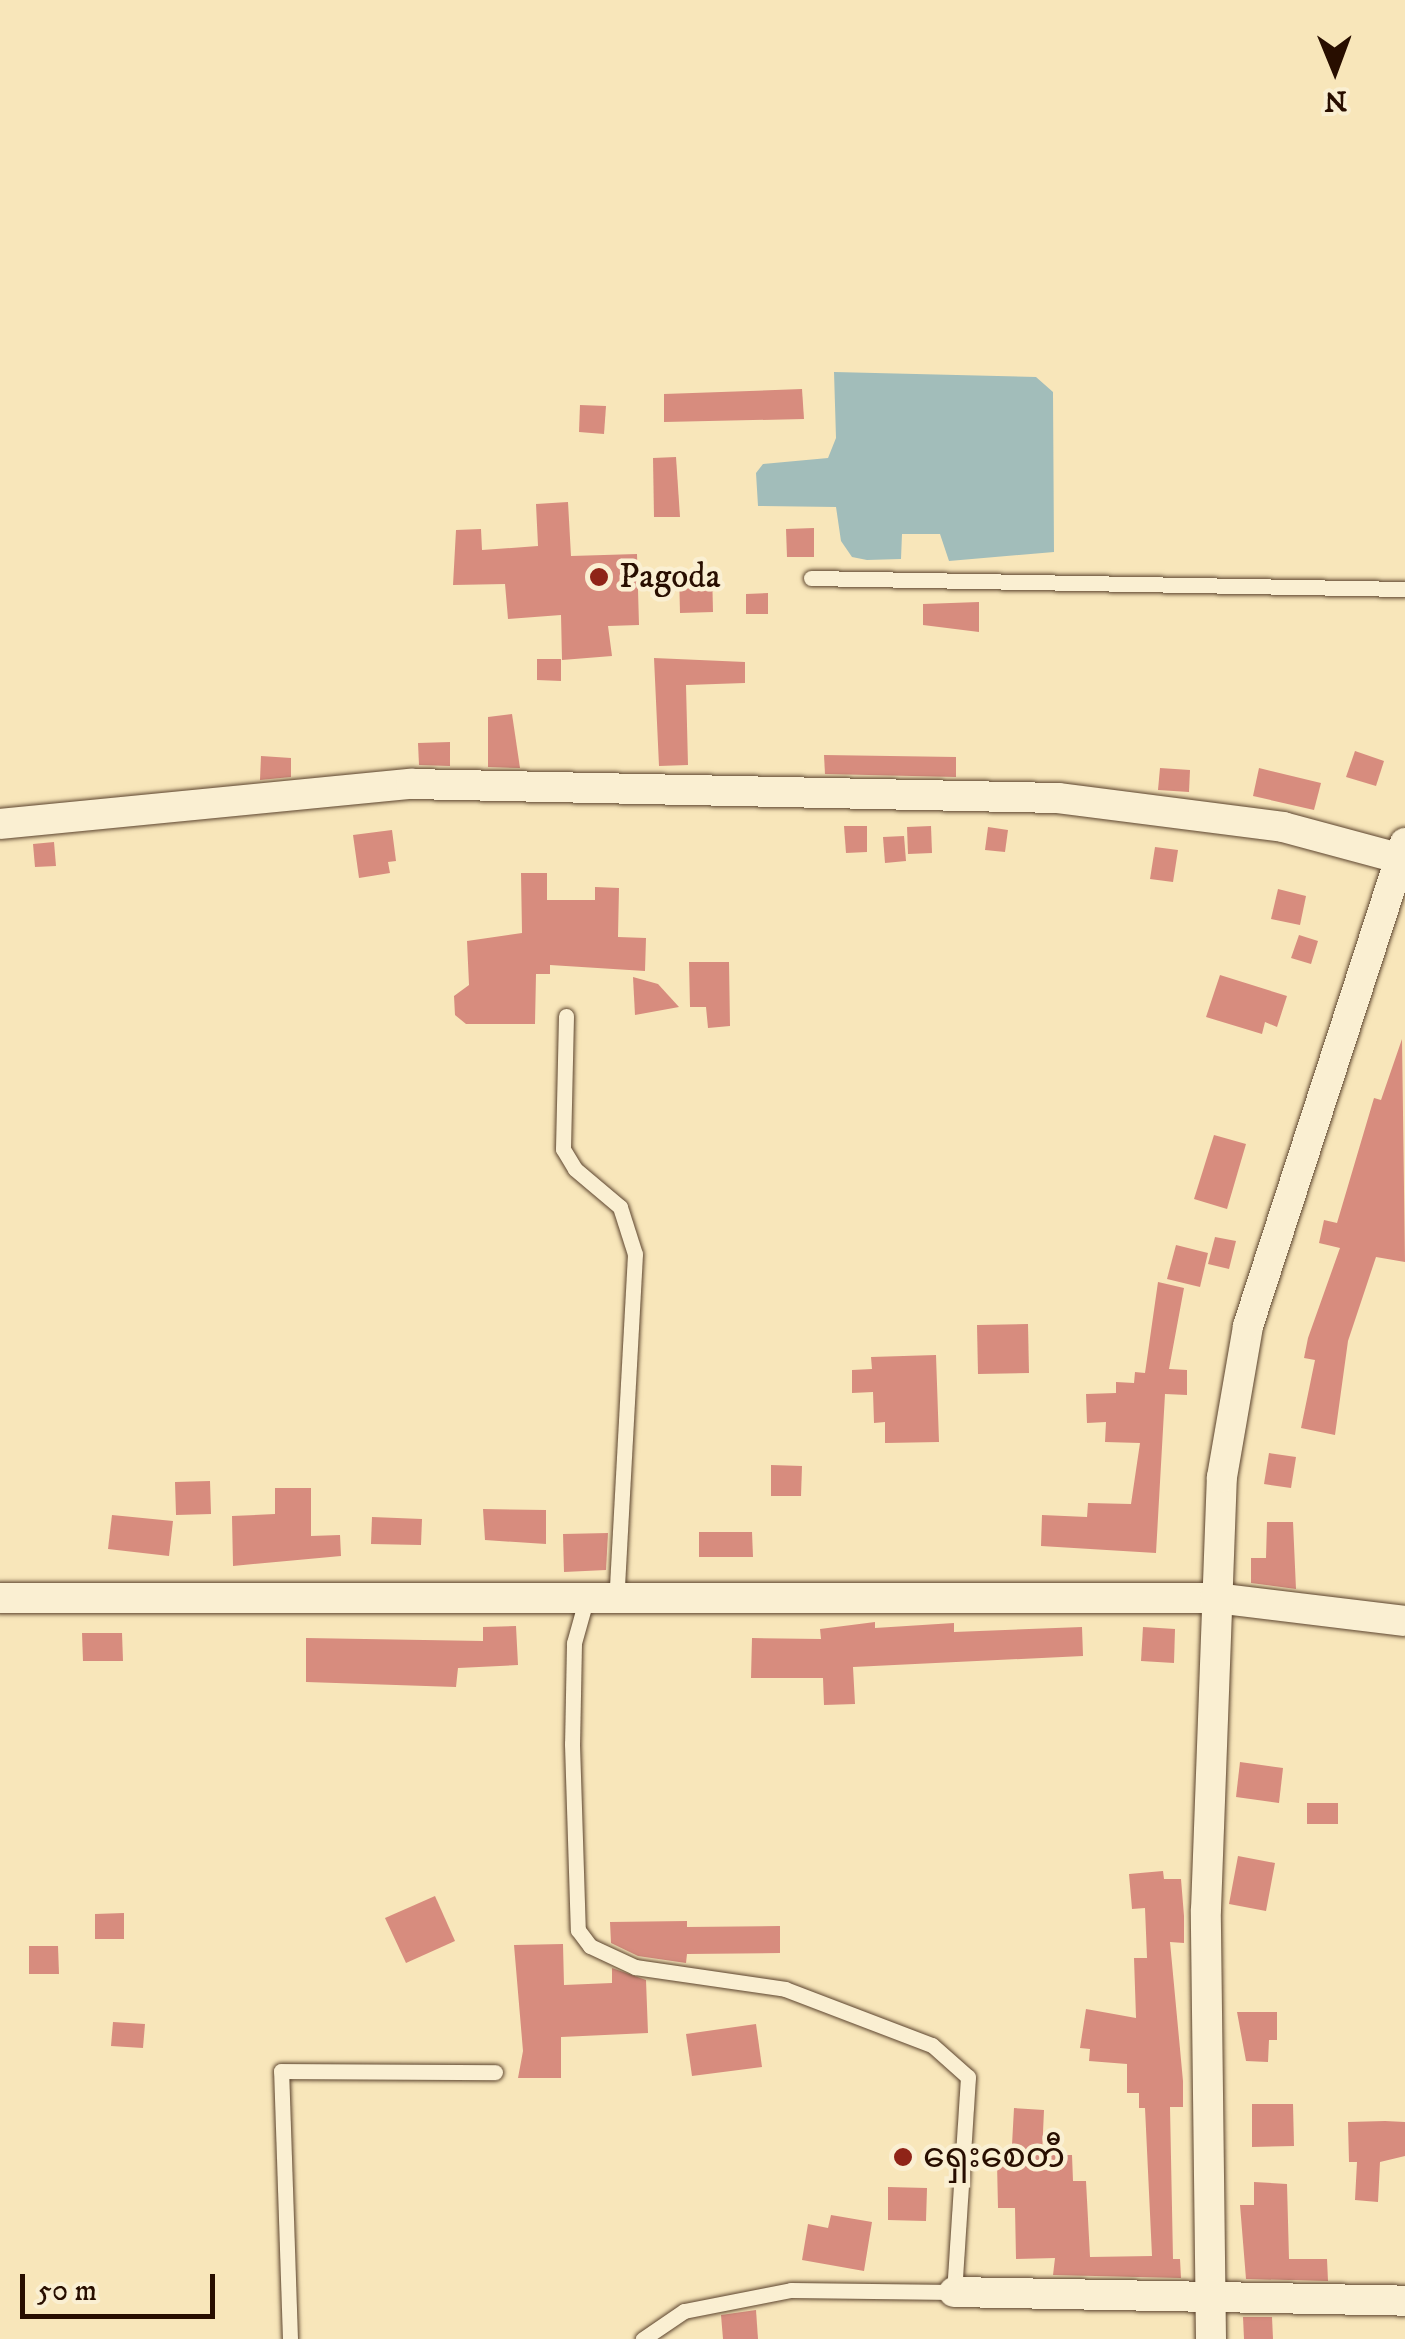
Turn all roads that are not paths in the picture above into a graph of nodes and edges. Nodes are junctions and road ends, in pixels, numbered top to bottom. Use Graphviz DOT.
graph roads {
  1 [pos="811,578"];
  2 [pos="1405,589"];
  3 [pos="0,824"];
  4 [pos="1403,854"];
  5 [pos="566,1016"];
  6 [pos="0,1598"];
  7 [pos="1215,1598"];
  8 [pos="601,1600"];
  9 [pos="1405,1621"];
  10 [pos="495,2072"];
  11 [pos="954,2292"];
  12 [pos="1211,2295"];
  13 [pos="1405,2301"];
  14 [pos="290,2339"];
  15 [pos="643,2339"];
  16 [pos="1211,2339"];
  1 -- 2 [label="lane"];
  3 -- 4 [label="street"];
  4 -- 7 [label="street"];
  5 -- 8 [label="lane"];
  6 -- 8 [label="street"];
  7 -- 8 [label="street"];
  7 -- 9 [label="street"];
  7 -- 12 [label="street"];
  8 -- 11 [label="lane"];
  10 -- 14 [label="lane"];
  11 -- 12 [label="street"];
  11 -- 15 [label="lane"];
  12 -- 13 [label="street"];
  12 -- 16 [label="street"];
}
